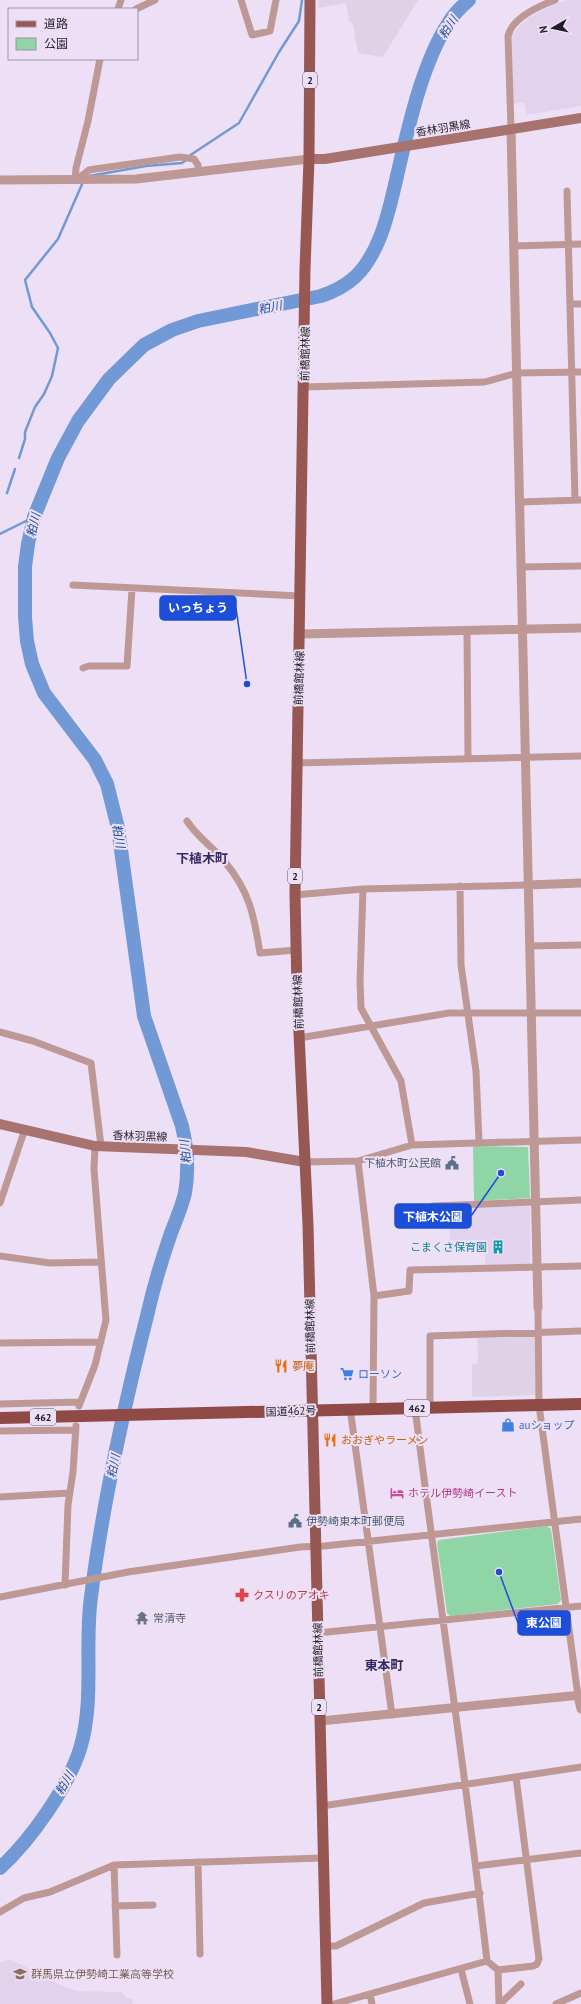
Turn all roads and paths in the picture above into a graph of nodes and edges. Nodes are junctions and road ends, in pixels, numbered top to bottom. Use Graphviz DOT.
graph roads {
  1 [pos="155,0"];
  2 [pos="241,0"];
  3 [pos="276,0"];
  4 [pos="310,0"];
  5 [pos="555,0"];
  6 [pos="138,8"];
  7 [pos="100,60"];
  8 [pos="581,118"];
  9 [pos="511,129"];
  10 [pos="310,159"];
  11 [pos="198,172"];
  12 [pos="0,180"];
  13 [pos="75,180"];
  14 [pos="567,191"];
  15 [pos="568,244"];
  16 [pos="581,244"];
  17 [pos="514,246"];
  18 [pos="570,304"];
  19 [pos="581,304"];
  20 [pos="571,372"];
  21 [pos="581,372"];
  22 [pos="517,373"];
  23 [pos="304,387"];
  24 [pos="578,500"];
  25 [pos="520,502"];
  26 [pos="581,566"];
  27 [pos="522,567"];
  28 [pos="73,585"];
  29 [pos="132,589"];
  30 [pos="300,596"];
  31 [pos="581,628"];
  32 [pos="523,629"];
  33 [pos="467,631"];
  34 [pos="300,634"];
  35 [pos="83,668"];
  36 [pos="581,756"];
  37 [pos="525,757"];
  38 [pos="468,758"];
  39 [pos="297,763"];
  40 [pos="187,821"];
  41 [pos="581,884"];
  42 [pos="528,885"];
  43 [pos="460,886"];
  44 [pos="363,889"];
  45 [pos="295,895"];
  46 [pos="581,945"];
  47 [pos="530,946"];
  48 [pos="296,950"];
  49 [pos="469,1012"];
  50 [pos="581,1013"];
  51 [pos="531,1014"];
  52 [pos="370,1025"];
  53 [pos="0,1032"];
  54 [pos="299,1038"];
  55 [pos="0,1124"];
  56 [pos="26,1129"];
  57 [pos="581,1140"];
  58 [pos="534,1141"];
  59 [pos="479,1142"];
  60 [pos="412,1145"];
  61 [pos="98,1146"];
  62 [pos="358,1161"];
  63 [pos="305,1162"];
  64 [pos="1,1198"];
  65 [pos="581,1200"];
  66 [pos="535,1202"];
  67 [pos="433,1206"];
  68 [pos="0,1256"];
  69 [pos="101,1262"];
  70 [pos="581,1266"];
  71 [pos="537,1267"];
  72 [pos="374,1296"];
  73 [pos="538,1308"];
  74 [pos="581,1331"];
  75 [pos="538,1332"];
  76 [pos="101,1342"];
  77 [pos="0,1343"];
  78 [pos="0,1404"];
  79 [pos="581,1404"];
  80 [pos="539,1405"];
  81 [pos="350,1408"];
  82 [pos="373,1408"];
  83 [pos="415,1408"];
  84 [pos="430,1408"];
  85 [pos="312,1410"];
  86 [pos="0,1418"];
  87 [pos="0,1431"];
  88 [pos="69,1493"];
  89 [pos="0,1497"];
  90 [pos="581,1519"];
  91 [pos="555,1521"];
  92 [pos="431,1534"];
  93 [pos="368,1541"];
  94 [pos="315,1546"];
  95 [pos="68,1584"];
  96 [pos="0,1597"];
  97 [pos="581,1606"];
  98 [pos="566,1608"];
  99 [pos="443,1620"];
  100 [pos="380,1627"];
  101 [pos="318,1633"];
  102 [pos="580,1695"];
  103 [pos="456,1707"];
  104 [pos="581,1709"];
  105 [pos="392,1715"];
  106 [pos="320,1721"];
  107 [pos="581,1767"];
  108 [pos="516,1777"];
  109 [pos="466,1784"];
  110 [pos="322,1806"];
  111 [pos="581,1852"];
  112 [pos="323,1858"];
  113 [pos="526,1860"];
  114 [pos="198,1862"];
  115 [pos="114,1865"];
  116 [pos="476,1866"];
  117 [pos="480,1893"];
  118 [pos="153,1905"];
  119 [pos="115,1906"];
  120 [pos="0,1912"];
  121 [pos="325,1946"];
  122 [pos="200,1954"];
  123 [pos="117,1955"];
  124 [pos="488,1961"];
  125 [pos="461,1969"];
  126 [pos="498,1970"];
  127 [pos="521,1984"];
  128 [pos="581,1993"];
  129 [pos="370,1994"];
  130 [pos="327,2004"];
  131 [pos="334,2004"];
  132 [pos="372,2004"];
  133 [pos="470,2004"];
  134 [pos="499,2004"];
  135 [pos="556,2004"];
  1 -- 6 [label="street"];
  2 -- 3 [label="street"];
  4 -- 10 [label="main road, 前橋館林線 / 2"];
  5 -- 9 [label="street"];
  7 -- 13 [label="street"];
  8 -- 9 [label="main road, 香林羽黒線"];
  9 -- 10 [label="main road, 香林羽黒線"];
  9 -- 17 [label="street"];
  10 -- 11 [label="street"];
  10 -- 23 [label="main road, 前橋館林線 / 2"];
  11 -- 13 [label="street"];
  11 -- 13 [label="street"];
  12 -- 13 [label="street"];
  14 -- 15 [label="street"];
  15 -- 16 [label="street"];
  15 -- 17 [label="street"];
  15 -- 18 [label="street"];
  17 -- 22 [label="street"];
  18 -- 19 [label="street"];
  18 -- 20 [label="street"];
  20 -- 21 [label="street"];
  20 -- 22 [label="street"];
  20 -- 24 [label="street"];
  22 -- 23 [label="street"];
  22 -- 25 [label="street"];
  23 -- 30 [label="main road, 前橋館林線 / 2"];
  24 -- 25 [label="street"];
  25 -- 27 [label="street"];
  26 -- 27 [label="street"];
  27 -- 32 [label="street"];
  28 -- 29 [label="street"];
  29 -- 30 [label="street"];
  29 -- 35 [label="street"];
  30 -- 34 [label="main road, 前橋館林線 / 2"];
  31 -- 32 [label="street"];
  32 -- 33 [label="street"];
  32 -- 37 [label="street"];
  33 -- 34 [label="street"];
  33 -- 38 [label="street"];
  34 -- 39 [label="main road, 前橋館林線 / 2"];
  36 -- 37 [label="street"];
  37 -- 38 [label="street"];
  37 -- 42 [label="street"];
  38 -- 39 [label="street"];
  39 -- 45 [label="main road, 前橋館林線 / 2"];
  40 -- 48 [label="street"];
  41 -- 42 [label="street"];
  42 -- 43 [label="street"];
  42 -- 47 [label="street"];
  43 -- 44 [label="street"];
  43 -- 49 [label="street"];
  44 -- 45 [label="street"];
  44 -- 52 [label="street"];
  45 -- 48 [label="main road, 前橋館林線 / 2"];
  46 -- 47 [label="street"];
  47 -- 51 [label="street"];
  48 -- 54 [label="main road, 前橋館林線 / 2"];
  49 -- 51 [label="street"];
  49 -- 52 [label="street"];
  49 -- 59 [label="street"];
  50 -- 51 [label="street"];
  51 -- 58 [label="street"];
  52 -- 54 [label="street"];
  52 -- 60 [label="street"];
  53 -- 61 [label="street"];
  54 -- 63 [label="main road, 前橋館林線 / 2"];
  55 -- 56 [label="main road, 香林羽黒線"];
  56 -- 61 [label="main road, 香林羽黒線"];
  56 -- 64 [label="street"];
  57 -- 58 [label="street"];
  58 -- 59 [label="street"];
  58 -- 66 [label="street"];
  59 -- 60 [label="street"];
  60 -- 62 [label="street"];
  61 -- 63 [label="main road, 香林羽黒線"];
  61 -- 69 [label="street"];
  62 -- 63 [label="street"];
  62 -- 72 [label="street"];
  63 -- 85 [label="main road, 前橋館林線 / 2"];
  65 -- 66 [label="street"];
  66 -- 67 [label="street"];
  66 -- 71 [label="street"];
  68 -- 69 [label="street"];
  69 -- 76 [label="street"];
  70 -- 71 [label="street"];
  71 -- 72 [label="street"];
  71 -- 73 [label="street"];
  72 -- 82 [label="street"];
  73 -- 75 [label="street"];
  74 -- 75 [label="street"];
  75 -- 80 [label="street"];
  75 -- 84 [label="street"];
  76 -- 77 [label="street"];
  76 -- 78 [label="street"];
  79 -- 80 [label="highway, 国道462号 / 462"];
  80 -- 84 [label="highway, 国道462号 / 462"];
  80 -- 91 [label="street"];
  81 -- 82 [label="highway, 国道462号 / 462"];
  81 -- 85 [label="highway, 国道462号 / 462"];
  81 -- 93 [label="street"];
  82 -- 83 [label="highway, 国道462号 / 462"];
  83 -- 84 [label="highway, 国道462号 / 462"];
  83 -- 92 [label="street"];
  85 -- 86 [label="highway, 国道462号 / 462"];
  85 -- 94 [label="main road, 前橋館林線 / 2"];
  87 -- 88 [label="street"];
  88 -- 89 [label="street"];
  88 -- 95 [label="street"];
  90 -- 91 [label="street"];
  91 -- 92 [label="street"];
  91 -- 98 [label="street"];
  92 -- 93 [label="street"];
  92 -- 99 [label="street"];
  93 -- 94 [label="street"];
  93 -- 100 [label="street"];
  94 -- 95 [label="street"];
  94 -- 101 [label="main road, 前橋館林線 / 2"];
  95 -- 96 [label="street"];
  97 -- 98 [label="street"];
  98 -- 99 [label="street"];
  98 -- 102 [label="street"];
  99 -- 100 [label="street"];
  99 -- 103 [label="street"];
  100 -- 101 [label="street"];
  100 -- 105 [label="street"];
  101 -- 106 [label="main road, 前橋館林線 / 2"];
  102 -- 103 [label="street"];
  102 -- 104 [label="street"];
  103 -- 105 [label="street"];
  103 -- 109 [label="street"];
  105 -- 106 [label="street"];
  106 -- 110 [label="main road, 前橋館林線 / 2"];
  107 -- 108 [label="street"];
  108 -- 109 [label="street"];
  108 -- 113 [label="street"];
  109 -- 110 [label="street"];
  109 -- 116 [label="street"];
  110 -- 112 [label="main road, 前橋館林線 / 2"];
  111 -- 113 [label="street"];
  112 -- 114 [label="street"];
  112 -- 121 [label="main road, 前橋館林線 / 2"];
  113 -- 116 [label="street"];
  113 -- 126 [label="street"];
  114 -- 115 [label="street"];
  114 -- 122 [label="street"];
  115 -- 119 [label="street"];
  115 -- 120 [label="street"];
  116 -- 117 [label="street"];
  117 -- 121 [label="street"];
  117 -- 124 [label="street"];
  118 -- 119 [label="street"];
  119 -- 123 [label="street"];
  121 -- 130 [label="main road, 前橋館林線 / 2"];
  124 -- 125 [label="street"];
  124 -- 126 [label="street"];
  125 -- 129 [label="street"];
  125 -- 133 [label="street"];
  126 -- 134 [label="street"];
  127 -- 134 [label="street"];
  128 -- 135 [label="street"];
  129 -- 131 [label="street"];
  129 -- 132 [label="street"];
}
